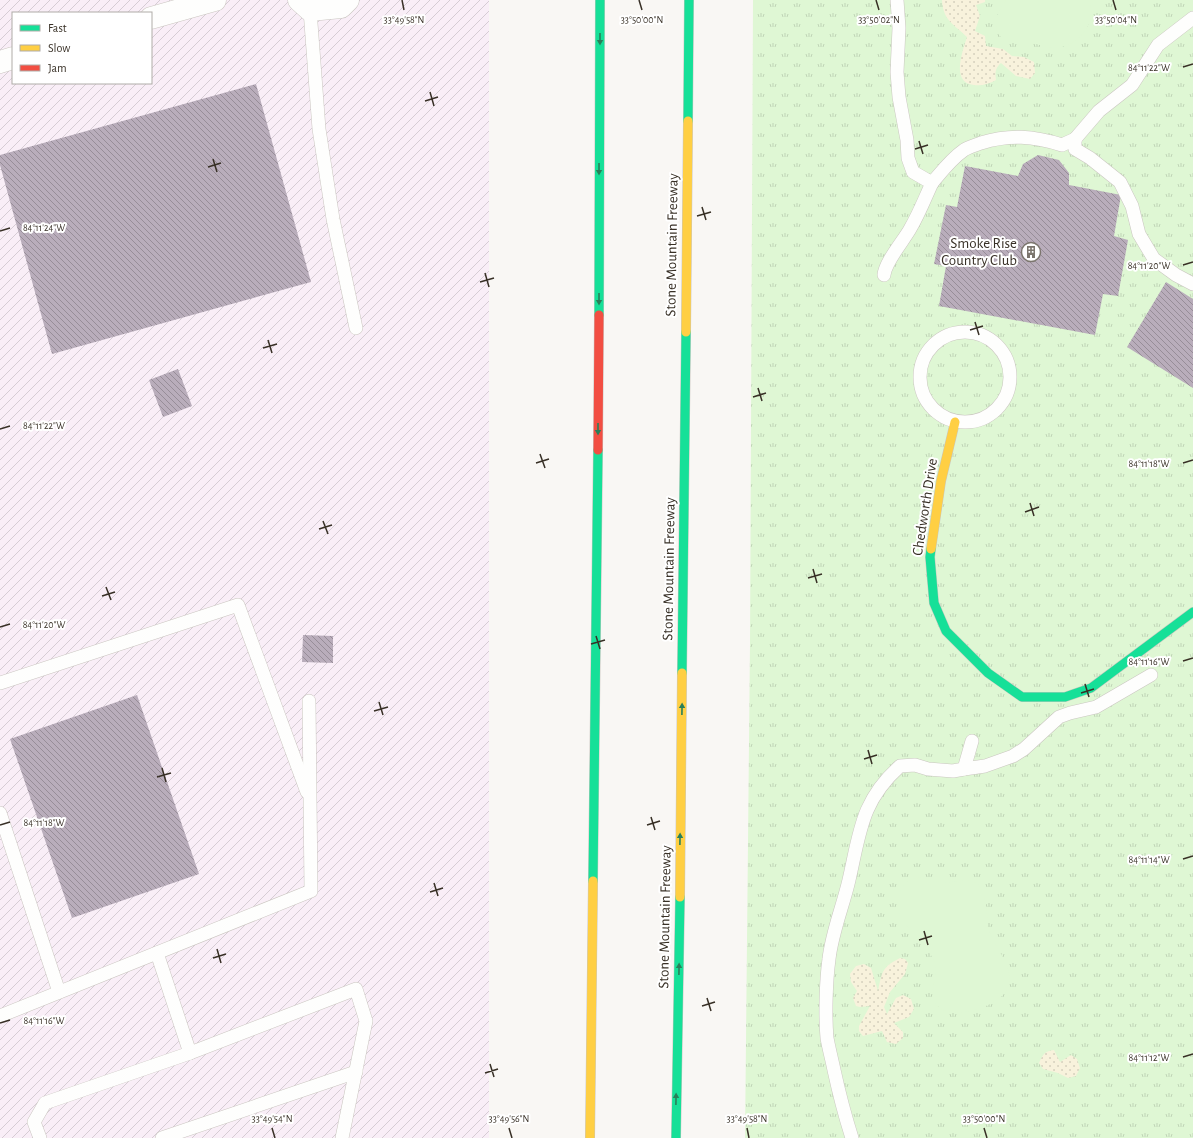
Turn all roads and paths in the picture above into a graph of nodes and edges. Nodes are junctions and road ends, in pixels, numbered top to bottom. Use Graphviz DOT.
graph roads {
  1 [pos="215,0"];
  2 [pos="348,0"];
  3 [pos="600,0"];
  4 [pos="689,0"];
  5 [pos="897,0"];
  6 [pos="304,5"];
  7 [pos="152,18"];
  8 [pos="1193,18"];
  9 [pos="12,58"];
  10 [pos="0,62"];
  11 [pos="1075,139"];
  12 [pos="932,183"];
  13 [pos="884,275"];
  14 [pos="1193,284"];
  15 [pos="356,328"];
  16 [pos="954,422"];
  17 [pos="1193,612"];
  18 [pos="1151,675"];
  19 [pos="0,683"];
  20 [pos="309,701"];
  21 [pos="972,741"];
  22 [pos="964,769"];
  23 [pos="310,801"];
  24 [pos="0,813"];
  25 [pos="157,953"];
  26 [pos="59,992"];
  27 [pos="0,1016"];
  28 [pos="190,1053"];
  29 [pos="356,1072"];
  30 [pos="40,1138"];
  31 [pos="162,1138"];
  32 [pos="342,1138"];
  33 [pos="590,1138"];
  34 [pos="676,1138"];
  35 [pos="852,1138"];
  1 -- 7 [label="street"];
  2 -- 6 [label="street"];
  3 -- 33 [label="main road, one-way"];
  34 -- 4 [label="main road, Stone Mountain Freeway, one-way"];
  5 -- 12 [label="lane"];
  6 -- 15 [label="lane"];
  8 -- 11 [label="lane"];
  9 -- 10 [label="street"];
  11 -- 12 [label="lane"];
  11 -- 14 [label="lane"];
  12 -- 13 [label="lane"];
  16 -- 16 [label="lane"];
  16 -- 17 [label="main road, Chedworth Drive"];
  18 -- 22 [label="lane"];
  19 -- 23 [label="lane"];
  20 -- 23 [label="lane"];
  21 -- 22 [label="lane"];
  22 -- 35 [label="lane"];
  23 -- 25 [label="lane"];
  24 -- 26 [label="lane"];
  25 -- 26 [label="lane"];
  25 -- 28 [label="lane"];
  26 -- 27 [label="lane"];
  28 -- 29 [label="lane"];
  28 -- 30 [label="lane"];
  29 -- 31 [label="lane"];
  29 -- 32 [label="lane"];
}
